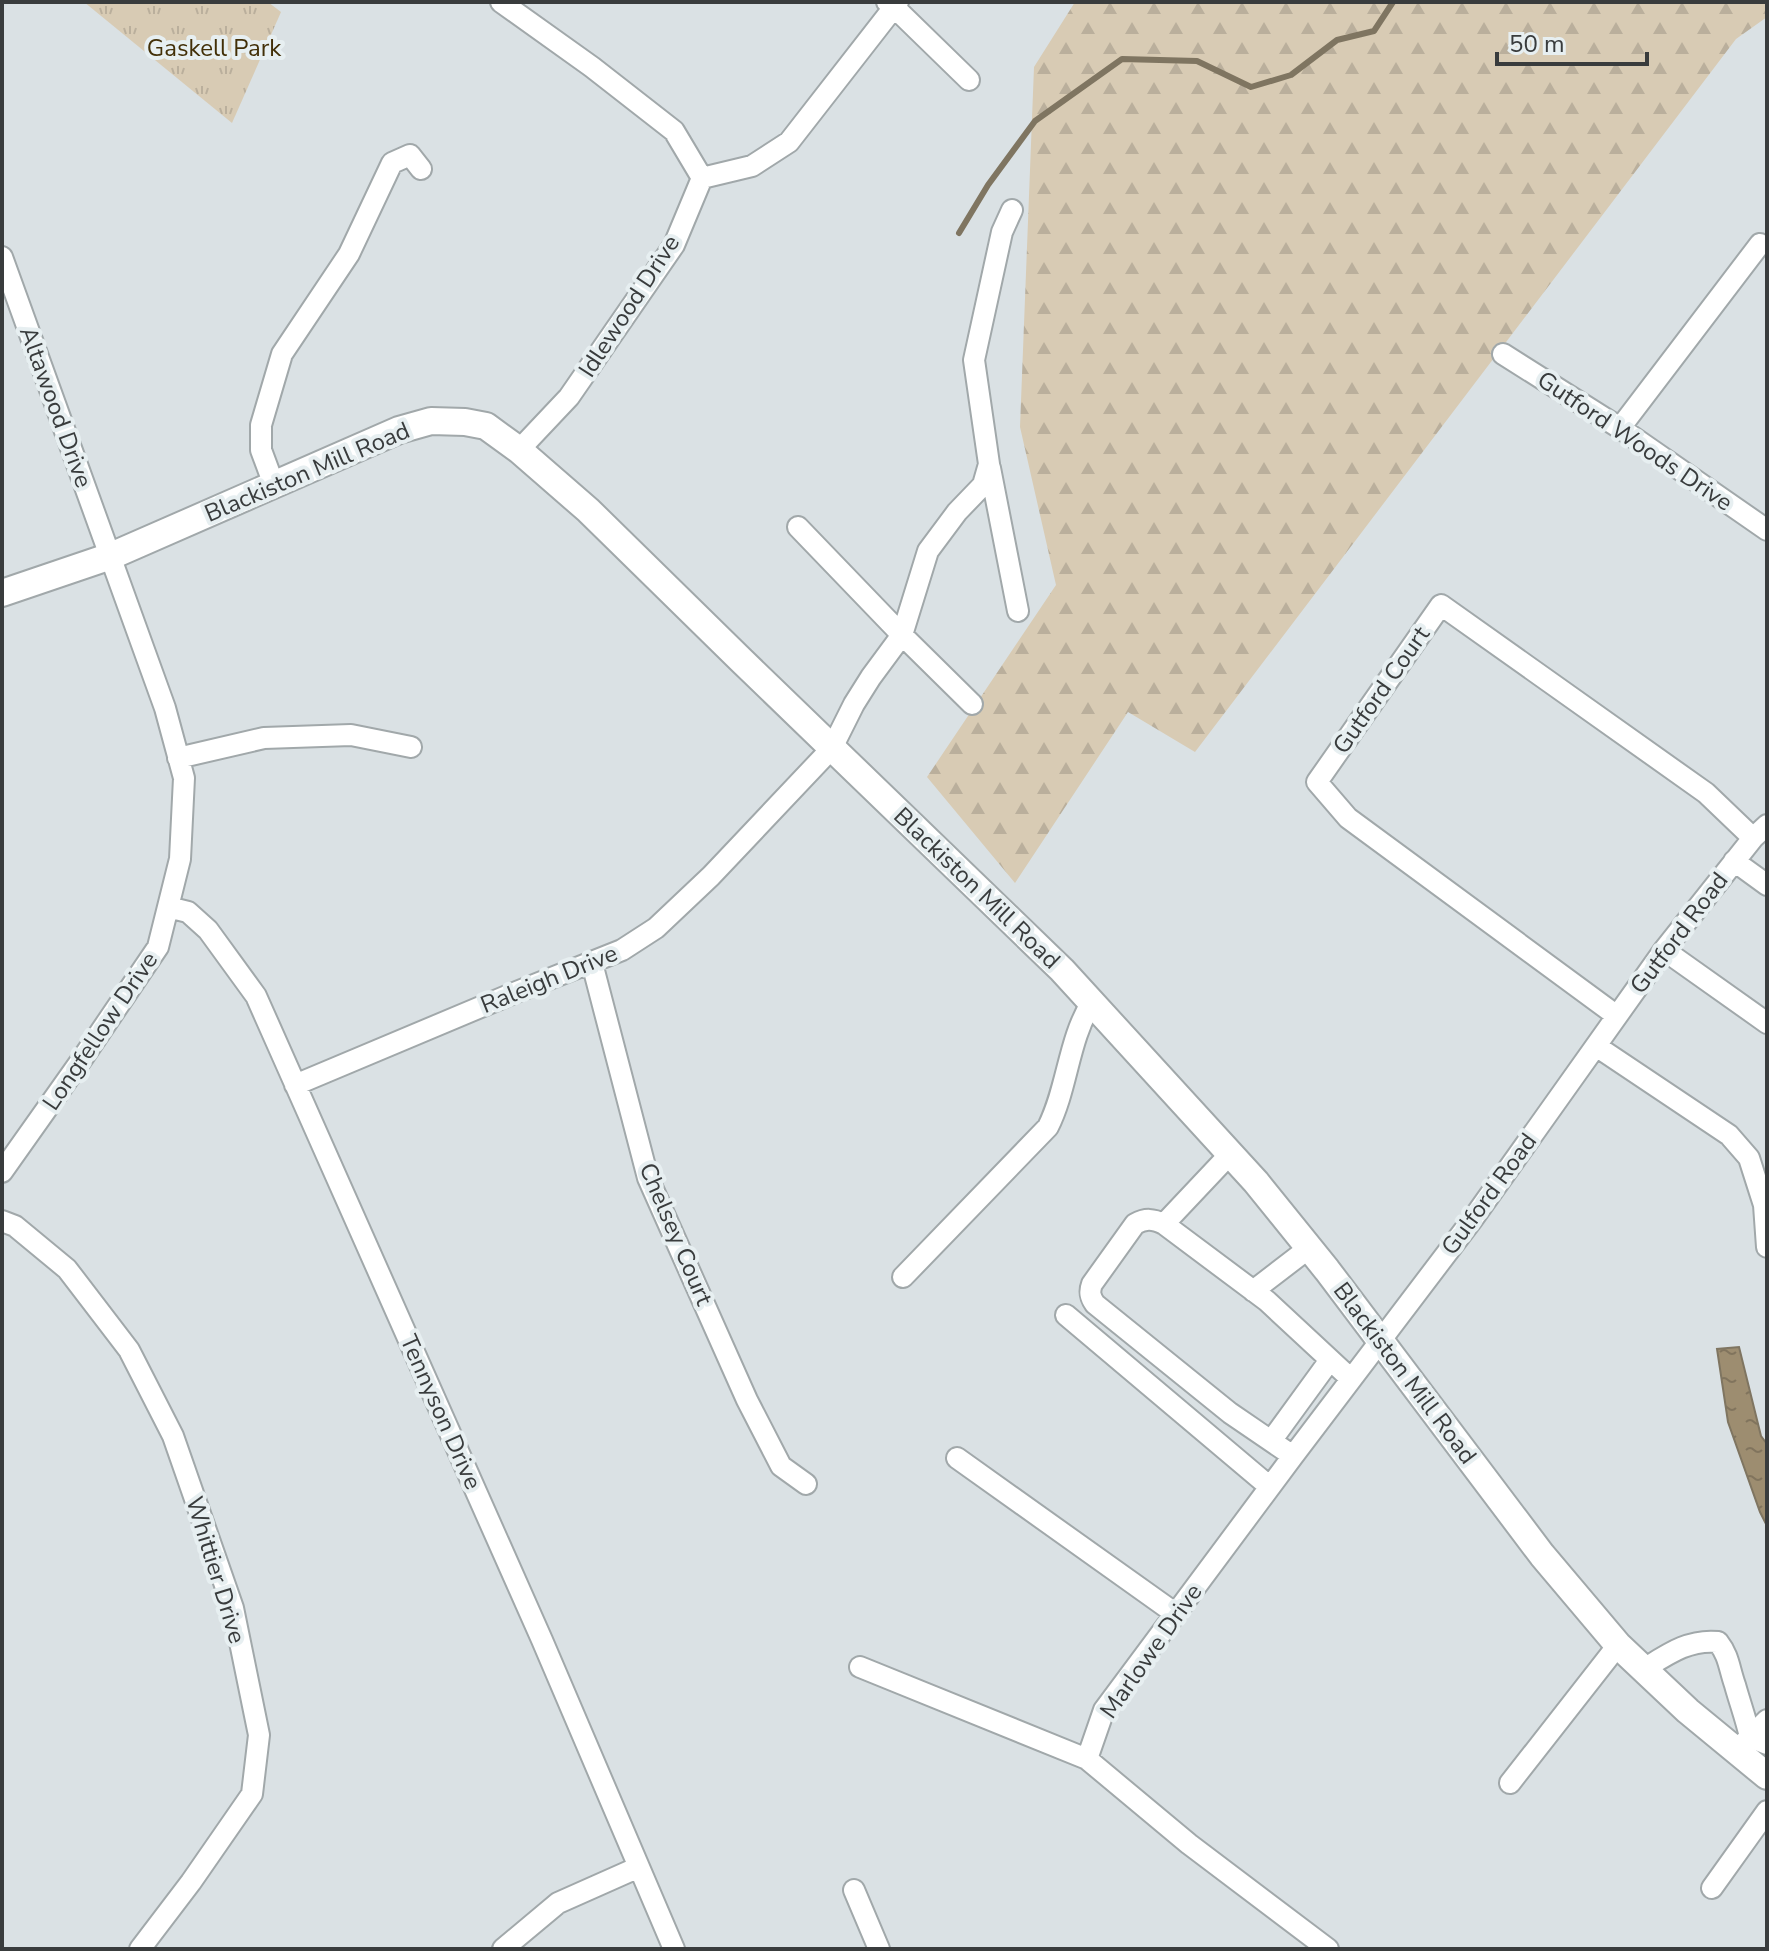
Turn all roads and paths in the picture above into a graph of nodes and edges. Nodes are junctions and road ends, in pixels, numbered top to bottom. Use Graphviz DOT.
graph roads {
  1 [pos="501,2"];
  2 [pos="893,4"];
  3 [pos="969,80"];
  4 [pos="421,169"];
  5 [pos="702,178"];
  6 [pos="1012,210"];
  7 [pos="1760,244"];
  8 [pos="2,257"];
  9 [pos="6,283"];
  10 [pos="1503,354"];
  11 [pos="1620,428"];
  12 [pos="519,450"];
  13 [pos="989,464"];
  14 [pos="274,485"];
  15 [pos="798,527"];
  16 [pos="1767,530"];
  17 [pos="111,556"];
  18 [pos="2,593"];
  19 [pos="1018,611"];
  20 [pos="902,635"];
  21 [pos="972,704"];
  22 [pos="411,747"];
  23 [pos="832,748"];
  24 [pos="178,758"];
  25 [pos="1760,831"];
  26 [pos="1734,861"];
  27 [pos="1767,885"];
  28 [pos="168,907"];
  29 [pos="1664,950"];
  30 [pos="592,963"];
  31 [pos="1092,1002"];
  32 [pos="1617,1016"];
  33 [pos="1767,1023"];
  34 [pos="1596,1046"];
  35 [pos="295,1085"];
  36 [pos="1230,1154"];
  37 [pos="2,1172"];
  38 [pos="2,1221"];
  39 [pos="1164,1224"];
  40 [pos="1767,1247"];
  41 [pos="1309,1248"];
  42 [pos="903,1277"];
  43 [pos="1253,1291"];
  44 [pos="1066,1315"];
  45 [pos="1380,1340"];
  46 [pos="1330,1360"];
  47 [pos="1351,1379"];
  48 [pos="1271,1441"];
  49 [pos="1293,1456"];
  50 [pos="957,1458"];
  51 [pos="806,1484"];
  52 [pos="1270,1487"];
  53 [pos="1176,1614"];
  54 [pos="1618,1645"];
  55 [pos="860,1667"];
  56 [pos="1644,1669"];
  57 [pos="1767,1720"];
  58 [pos="1751,1744"];
  59 [pos="1087,1759"];
  60 [pos="1767,1776"];
  61 [pos="1510,1783"];
  62 [pos="1767,1811"];
  63 [pos="639,1867"];
  64 [pos="1712,1888"];
  65 [pos="854,1890"];
  66 [pos="140,1949"];
  67 [pos="503,1949"];
  68 [pos="674,1949"];
  69 [pos="879,1949"];
  70 [pos="1328,1949"];
  1 -- 5 [label="street"];
  2 -- 3 [label="street"];
  2 -- 5 [label="street"];
  4 -- 14 [label="street"];
  5 -- 12 [label="street, Idlewood Drive"];
  6 -- 13 [label="street"];
  7 -- 11 [label="street"];
  8 -- 9 [label="street, Altawood Drive"];
  9 -- 17 [label="street, Altawood Drive"];
  10 -- 11 [label="street, Gutford Woods Drive"];
  11 -- 16 [label="street, Gutford Woods Drive"];
  12 -- 14 [label="main road, Blackiston Mill Road"];
  12 -- 23 [label="main road, Blackiston Mill Road"];
  13 -- 19 [label="street"];
  13 -- 20 [label="street, Raleigh Drive"];
  14 -- 17 [label="main road, Blackiston Mill Road"];
  15 -- 20 [label="street"];
  17 -- 18 [label="main road, Blackiston Mill Road"];
  17 -- 24 [label="street, Longfellow Drive"];
  20 -- 21 [label="street"];
  20 -- 23 [label="street, Raleigh Drive"];
  22 -- 24 [label="street"];
  23 -- 30 [label="street, Raleigh Drive"];
  23 -- 31 [label="main road, Blackiston Mill Road"];
  24 -- 28 [label="street, Longfellow Drive"];
  25 -- 26 [label="street, Gutford Road"];
  25 -- 32 [label="street, Gutford Court"];
  26 -- 27 [label="street"];
  26 -- 29 [label="street, Gutford Road"];
  28 -- 35 [label="street, Tennyson Drive"];
  28 -- 37 [label="street, Longfellow Drive"];
  29 -- 32 [label="street, Gutford Road"];
  29 -- 33 [label="street"];
  30 -- 35 [label="street, Raleigh Drive"];
  30 -- 51 [label="street, Chelsey Court"];
  31 -- 36 [label="main road, Blackiston Mill Road"];
  31 -- 42 [label="street"];
  32 -- 34 [label="street, Gutford Road"];
  34 -- 40 [label="street"];
  34 -- 45 [label="street, Gulford Road"];
  35 -- 63 [label="street, Tennyson Drive"];
  36 -- 39 [label="street"];
  36 -- 41 [label="main road, Blackiston Mill Road"];
  38 -- 66 [label="street, Whittier Drive"];
  39 -- 43 [label="street"];
  39 -- 48 [label="street"];
  41 -- 43 [label="street"];
  41 -- 45 [label="main road, Blackiston Mill Road"];
  43 -- 46 [label="street"];
  44 -- 52 [label="street"];
  45 -- 47 [label="street, Marlowe Drive"];
  45 -- 54 [label="main road, Blackiston Mill Road"];
  46 -- 47 [label="street"];
  46 -- 48 [label="street"];
  47 -- 49 [label="street, Marlowe Drive"];
  48 -- 49 [label="street"];
  49 -- 52 [label="street, Marlowe Drive"];
  50 -- 53 [label="street"];
  52 -- 53 [label="street, Marlowe Drive"];
  53 -- 59 [label="street, Marlowe Drive"];
  54 -- 56 [label="main road, Blackiston Mill Road"];
  54 -- 61 [label="street"];
  55 -- 59 [label="street"];
  56 -- 58 [label="main road, Blackiston Mill Road"];
  56 -- 58 [label="street"];
  57 -- 58 [label="street"];
  58 -- 60 [label="main road, Blackiston Mill Road"];
  59 -- 70 [label="street"];
  62 -- 64 [label="street"];
  63 -- 67 [label="street"];
  63 -- 68 [label="street, Tennyson Drive"];
  65 -- 69 [label="street"];
}
